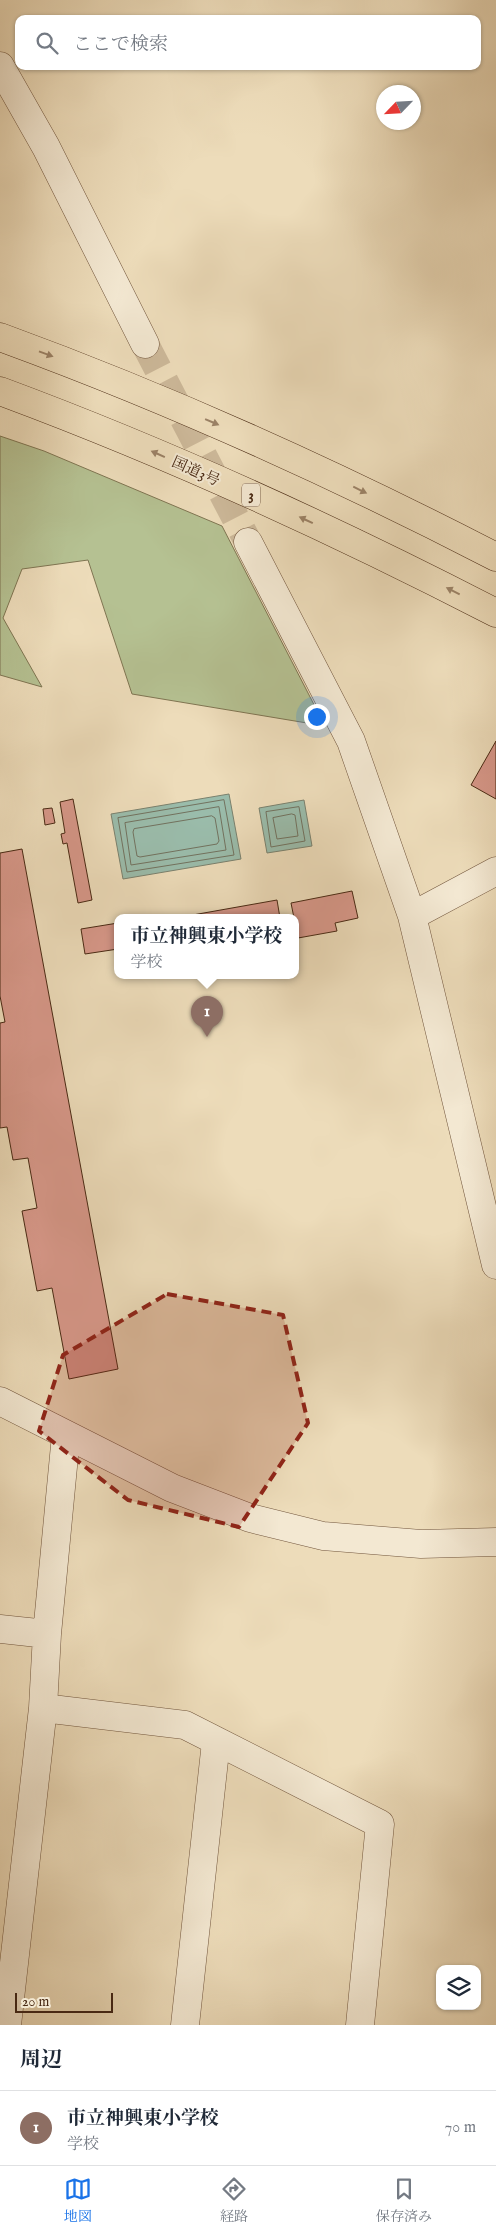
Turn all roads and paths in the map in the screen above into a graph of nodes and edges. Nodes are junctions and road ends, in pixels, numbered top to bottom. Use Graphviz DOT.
graph roads {
  1 [pos="0,66"];
  2 [pos="0,337"];
  3 [pos="144,344"];
  4 [pos="0,391"];
  5 [pos="248,542"];
  6 [pos="496,557"];
  7 [pos="496,613"];
  8 [pos="496,871"];
  9 [pos="412,916"];
  10 [pos="496,1265"];
  11 [pos="0,1401"];
  12 [pos="66,1435"];
  13 [pos="496,1542"];
  14 [pos="0,1629"];
  15 [pos="47,1634"];
  16 [pos="43,1708"];
  17 [pos="216,1742"];
  18 [pos="7,2025"];
  19 [pos="185,2025"];
  20 [pos="360,2025"];
  1 -- 3 [label="street"];
  2 -- 6 [label="highway, one-way"];
  7 -- 4 [label="highway, 国道3号 / 3, one-way"];
  5 -- 9 [label="street"];
  8 -- 9 [label="street"];
  9 -- 10 [label="street"];
  11 -- 12 [label="street"];
  12 -- 13 [label="street"];
  12 -- 15 [label="street"];
  14 -- 15 [label="street"];
  15 -- 16 [label="street"];
  16 -- 17 [label="street"];
  16 -- 18 [label="street"];
  17 -- 19 [label="street"];
  17 -- 20 [label="street"];
}
